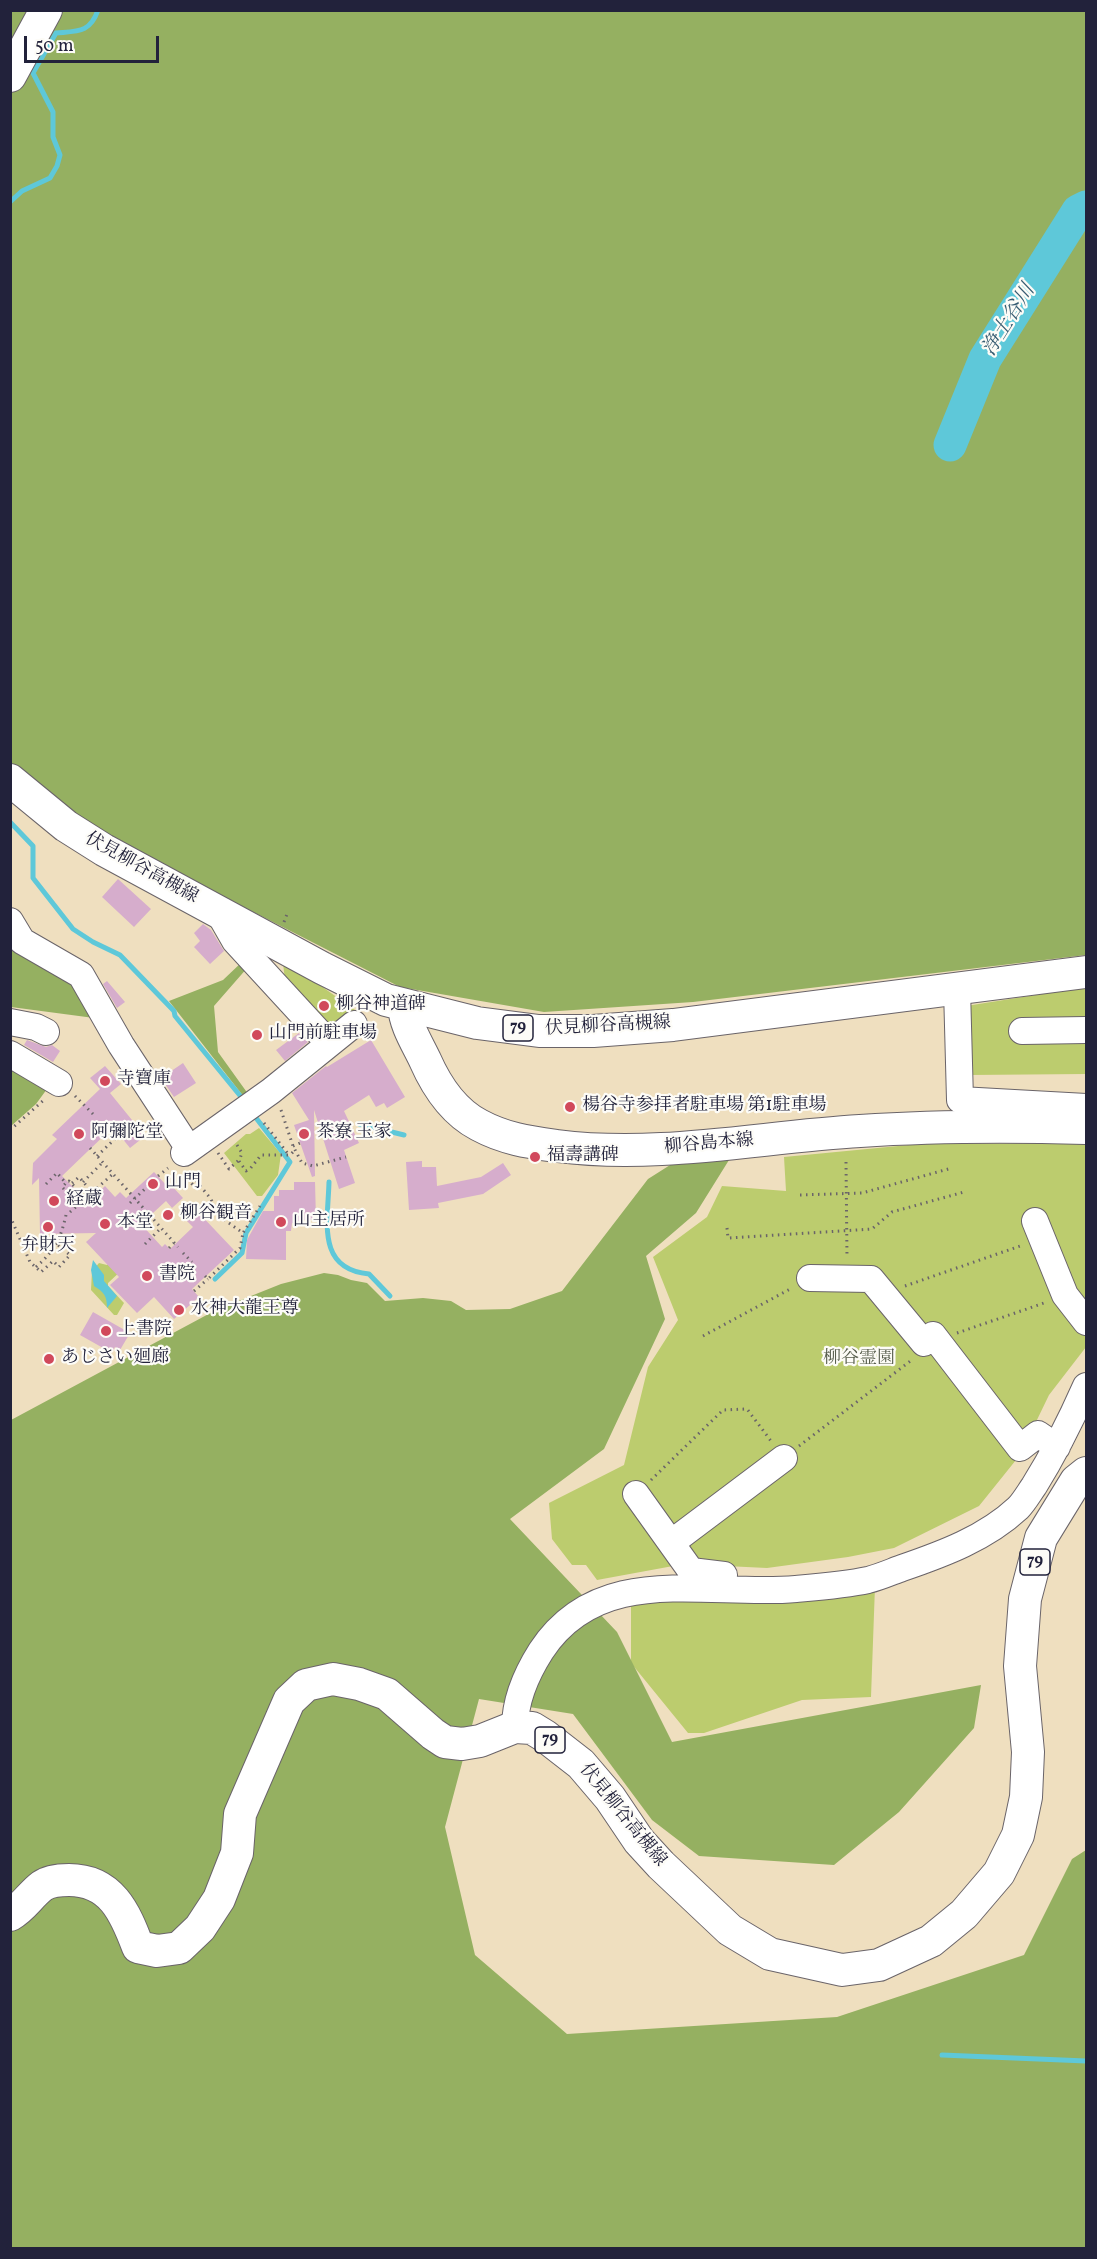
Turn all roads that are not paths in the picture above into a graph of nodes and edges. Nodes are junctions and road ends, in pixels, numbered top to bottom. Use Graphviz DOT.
graph roads {
  1 [pos="46,10"];
  2 [pos="10,76"];
  3 [pos="10,780"];
  4 [pos="219,913"];
  5 [pos="10,921"];
  6 [pos="1086,972"];
  7 [pos="957,989"];
  8 [pos="404,1006"];
  9 [pos="464,1020"];
  10 [pos="10,1022"];
  11 [pos="354,1024"];
  12 [pos="1086,1030"];
  13 [pos="1022,1031"];
  14 [pos="46,1032"];
  15 [pos="327,1041"];
  16 [pos="10,1054"];
  17 [pos="431,1074"];
  18 [pos="56,1081"];
  19 [pos="1086,1107"];
  20 [pos="1086,1128"];
  21 [pos="1038,1229"];
  22 [pos="877,1287"];
  23 [pos="1086,1322"];
  24 [pos="1086,1386"];
  25 [pos="1057,1447"];
  26 [pos="784,1458"];
  27 [pos="1086,1473"];
  28 [pos="636,1494"];
  29 [pos="671,1543"];
  30 [pos="774,1589"];
  31 [pos="514,1727"];
  32 [pos="10,1915"];
  1 -- 2 [label="main road"];
  3 -- 4 [label="main road, 伏見柳谷高槻線 / 79"];
  4 -- 8 [label="main road, 伏見柳谷高槻線 / 79"];
  4 -- 15 [label="street"];
  5 -- 11 [label="street"];
  6 -- 7 [label="main road, 伏見柳谷高槻線 / 79"];
  7 -- 9 [label="main road, 伏見柳谷高槻線 / 79"];
  7 -- 19 [label="street"];
  8 -- 9 [label="main road, 伏見柳谷高槻線 / 79"];
  8 -- 17 [label="main road, 柳谷島本線"];
  9 -- 17 [label="main road"];
  10 -- 14 [label="street"];
  12 -- 13 [label="street"];
  16 -- 18 [label="street"];
  17 -- 20 [label="main road, 柳谷島本線"];
  21 -- 23 [label="street"];
  22 -- 22 [label="street"];
  22 -- 25 [label="street"];
  24 -- 25 [label="street"];
  25 -- 30 [label="street"];
  26 -- 29 [label="street"];
  27 -- 31 [label="main road, 伏見柳谷高槻線 / 79"];
  28 -- 29 [label="street"];
  29 -- 30 [label="street"];
  30 -- 31 [label="street"];
  31 -- 32 [label="main road, 79"];
}
